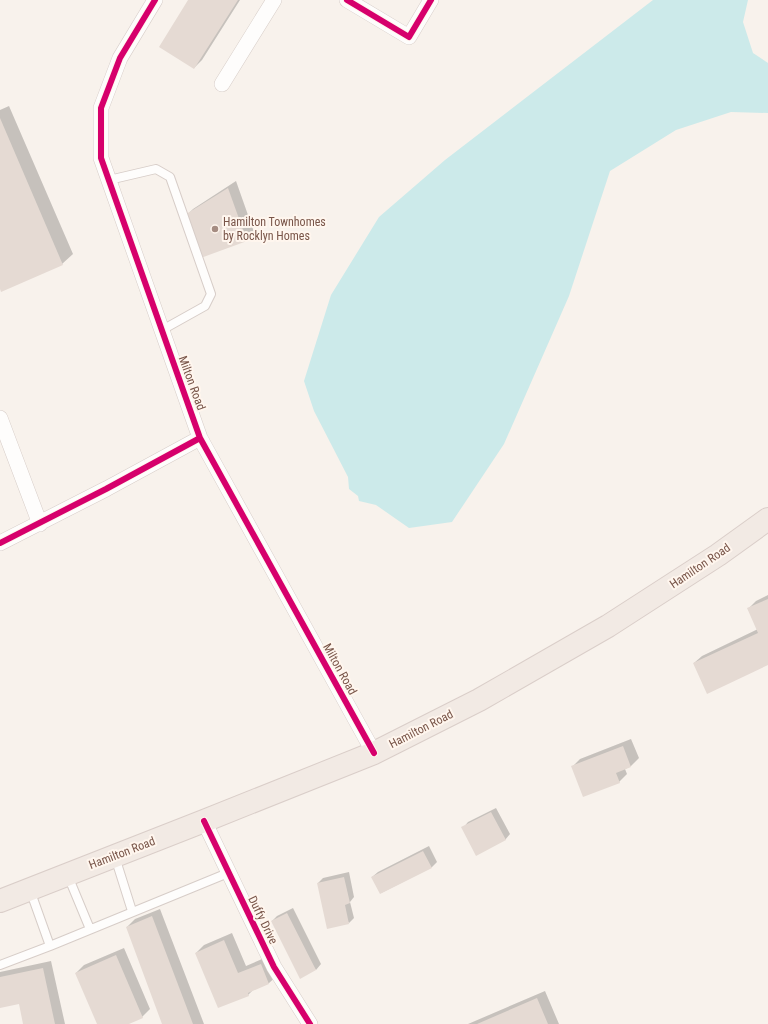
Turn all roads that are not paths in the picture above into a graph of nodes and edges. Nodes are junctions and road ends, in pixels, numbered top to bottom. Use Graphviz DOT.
graph roads {
  1 [pos="155,0"];
  2 [pos="274,0"];
  3 [pos="347,0"];
  4 [pos="431,0"];
  5 [pos="222,84"];
  6 [pos="109,180"];
  7 [pos="162,330"];
  8 [pos="0,418"];
  9 [pos="200,438"];
  10 [pos="768,519"];
  11 [pos="40,524"];
  12 [pos="0,543"];
  13 [pos="374,753"];
  14 [pos="204,821"];
  15 [pos="115,856"];
  16 [pos="228,873"];
  17 [pos="68,874"];
  18 [pos="29,889"];
  19 [pos="0,901"];
  20 [pos="132,911"];
  21 [pos="90,929"];
  22 [pos="50,946"];
  23 [pos="0,965"];
  24 [pos="310,1024"];
  1 -- 6 [label="street, Milton Road"];
  2 -- 5 [label="street"];
  3 -- 4 [label="street"];
  6 -- 7 [label="street, Milton Road"];
  6 -- 7 [label="lane"];
  7 -- 9 [label="street, Milton Road"];
  8 -- 11 [label="street"];
  9 -- 11 [label="street"];
  9 -- 13 [label="street, Milton Road"];
  10 -- 13 [label="highway, Hamilton Road"];
  11 -- 12 [label="street"];
  13 -- 14 [label="highway, Hamilton Road"];
  14 -- 15 [label="highway, Hamilton Road"];
  14 -- 16 [label="street, Duffy Drive"];
  15 -- 17 [label="highway, Hamilton Road"];
  15 -- 20 [label="lane"];
  16 -- 20 [label="lane"];
  16 -- 24 [label="street, Duffy Drive"];
  17 -- 18 [label="highway, Hamilton Road"];
  17 -- 21 [label="lane"];
  18 -- 19 [label="highway, Hamilton Road"];
  18 -- 22 [label="lane"];
  20 -- 21 [label="lane"];
  21 -- 22 [label="lane"];
  22 -- 23 [label="lane"];
}
